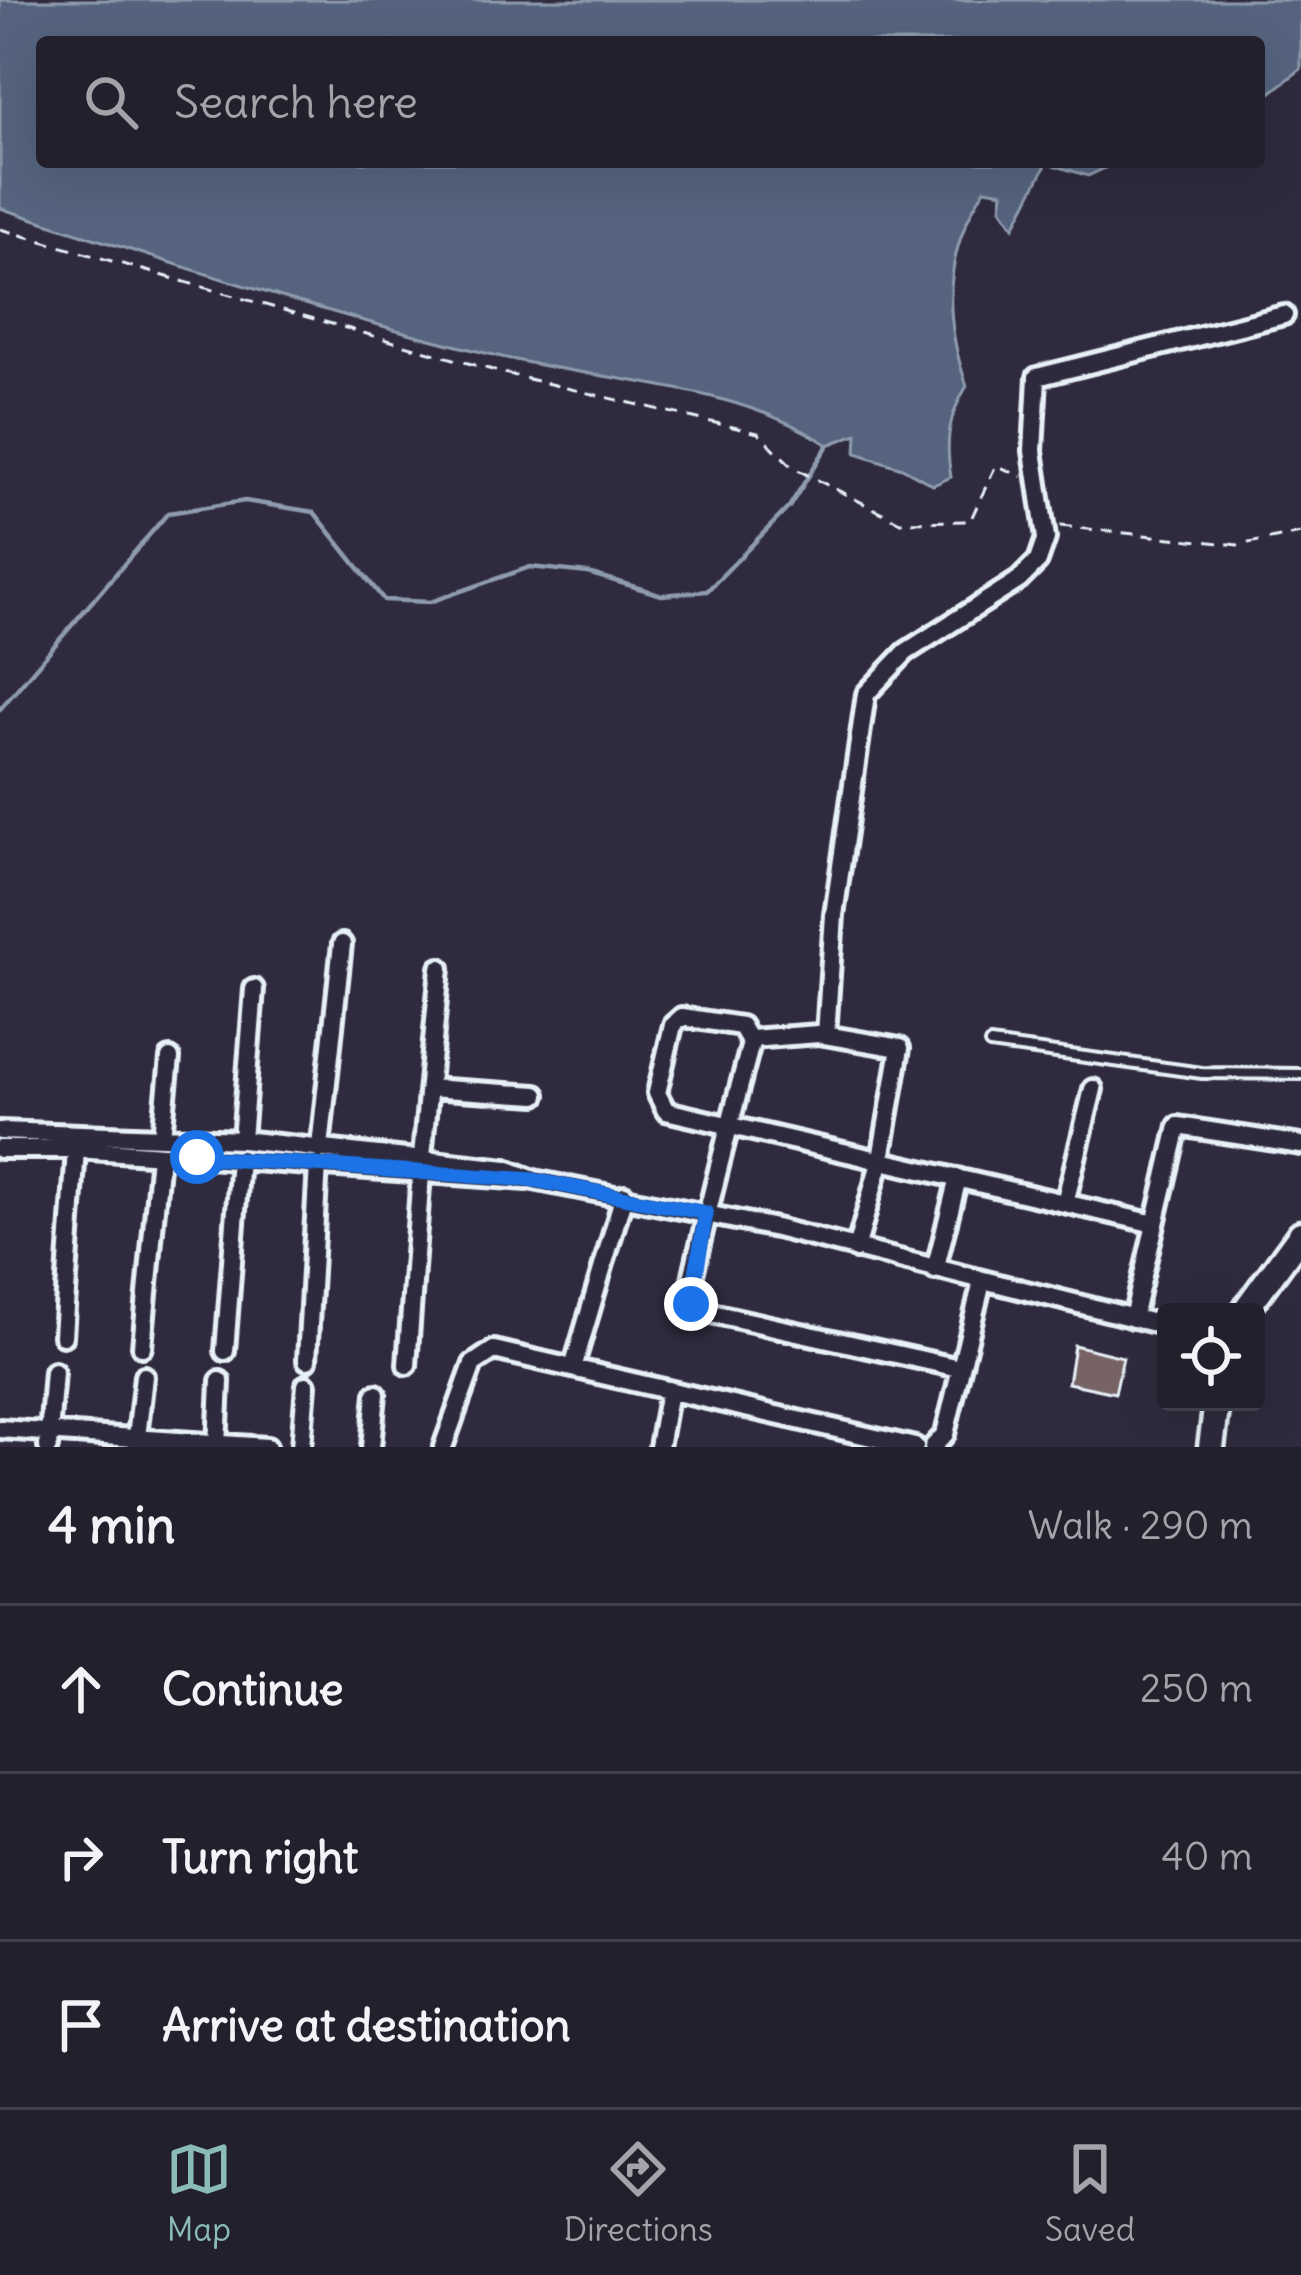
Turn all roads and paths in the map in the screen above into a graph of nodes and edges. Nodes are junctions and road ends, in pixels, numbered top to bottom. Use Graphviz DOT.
graph roads {
  1 [pos="0,229"];
  2 [pos="1284,315"];
  3 [pos="1025,479"];
  4 [pos="1044,512"];
  5 [pos="1301,533"];
  6 [pos="342,944"];
  7 [pos="440,968"];
  8 [pos="254,989"];
  9 [pos="826,1035"];
  10 [pos="750,1040"];
  11 [pos="990,1044"];
  12 [pos="170,1058"];
  13 [pos="1301,1074"];
  14 [pos="429,1088"];
  15 [pos="1093,1089"];
  16 [pos="536,1095"];
  17 [pos="729,1125"];
  18 [pos="0,1130"];
  19 [pos="34,1140"];
  20 [pos="242,1140"];
  21 [pos="161,1145"];
  22 [pos="1301,1145"];
  23 [pos="198,1147"];
  24 [pos="0,1149"];
  25 [pos="76,1149"];
  26 [pos="319,1156"];
  27 [pos="240,1159"];
  28 [pos="881,1160"];
  29 [pos="421,1165"];
  30 [pos="958,1178"];
  31 [pos="624,1196"];
  32 [pos="1064,1202"];
  33 [pos="706,1213"];
  34 [pos="1155,1224"];
  35 [pos="1301,1234"];
  36 [pos="856,1249"];
  37 [pos="935,1270"];
  38 [pos="982,1282"];
  39 [pos="1251,1303"];
  40 [pos="1133,1318"];
  41 [pos="1157,1324"];
  42 [pos="63,1336"];
  43 [pos="142,1347"];
  44 [pos="225,1351"];
  45 [pos="307,1360"];
  46 [pos="407,1365"];
  47 [pos="573,1368"];
  48 [pos="959,1368"];
  49 [pos="54,1372"];
  50 [pos="144,1376"];
  51 [pos="220,1381"];
  52 [pos="306,1385"];
  53 [pos="669,1391"];
  54 [pos="376,1394"];
  55 [pos="1216,1411"];
  56 [pos="0,1429"];
  57 [pos="48,1440"];
  58 [pos="137,1443"];
  59 [pos="217,1445"];
  60 [pos="937,1446"];
  61 [pos="1214,1446"];
  62 [pos="267,1447"];
  63 [pos="301,1447"];
  64 [pos="371,1447"];
  65 [pos="442,1447"];
  66 [pos="659,1447"];
  67 [pos="915,1447"];
  1 -- 3 [label="path"];
  2 -- 4 [label="street"];
  4 -- 5 [label="path"];
  4 -- 9 [label="street"];
  6 -- 26 [label="street"];
  7 -- 14 [label="street"];
  8 -- 20 [label="street"];
  9 -- 10 [label="street"];
  9 -- 28 [label="street"];
  10 -- 17 [label="street"];
  10 -- 17 [label="street"];
  11 -- 13 [label="lane"];
  12 -- 21 [label="street"];
  14 -- 16 [label="street"];
  14 -- 29 [label="street"];
  15 -- 32 [label="street"];
  17 -- 28 [label="street"];
  17 -- 33 [label="street"];
  18 -- 19 [label="street"];
  19 -- 21 [label="street"];
  19 -- 24 [label="street"];
  19 -- 25 [label="street"];
  20 -- 23 [label="street"];
  20 -- 26 [label="street"];
  21 -- 23 [label="street"];
  21 -- 25 [label="street"];
  21 -- 43 [label="street"];
  22 -- 34 [label="street"];
  23 -- 27 [label="street"];
  25 -- 42 [label="street"];
  26 -- 27 [label="street"];
  26 -- 29 [label="street"];
  26 -- 45 [label="street"];
  27 -- 44 [label="street"];
  28 -- 30 [label="street"];
  28 -- 36 [label="street"];
  29 -- 31 [label="street"];
  29 -- 46 [label="street"];
  30 -- 32 [label="street"];
  30 -- 37 [label="street"];
  31 -- 33 [label="street"];
  31 -- 47 [label="street"];
  32 -- 34 [label="street"];
  33 -- 36 [label="street"];
  33 -- 48 [label="street"];
  34 -- 40 [label="street"];
  35 -- 39 [label="street"];
  36 -- 37 [label="street"];
  37 -- 38 [label="street"];
  38 -- 40 [label="street"];
  38 -- 48 [label="street"];
  40 -- 41 [label="street"];
  47 -- 53 [label="street"];
  47 -- 65 [label="street"];
  48 -- 60 [label="street"];
  49 -- 57 [label="street"];
  50 -- 58 [label="street"];
  51 -- 59 [label="street"];
  52 -- 63 [label="street"];
  53 -- 66 [label="street"];
  53 -- 67 [label="street"];
  54 -- 64 [label="street"];
  55 -- 61 [label="street"];
  56 -- 57 [label="street"];
  57 -- 58 [label="street"];
  58 -- 59 [label="street"];
  59 -- 62 [label="street"];
}
